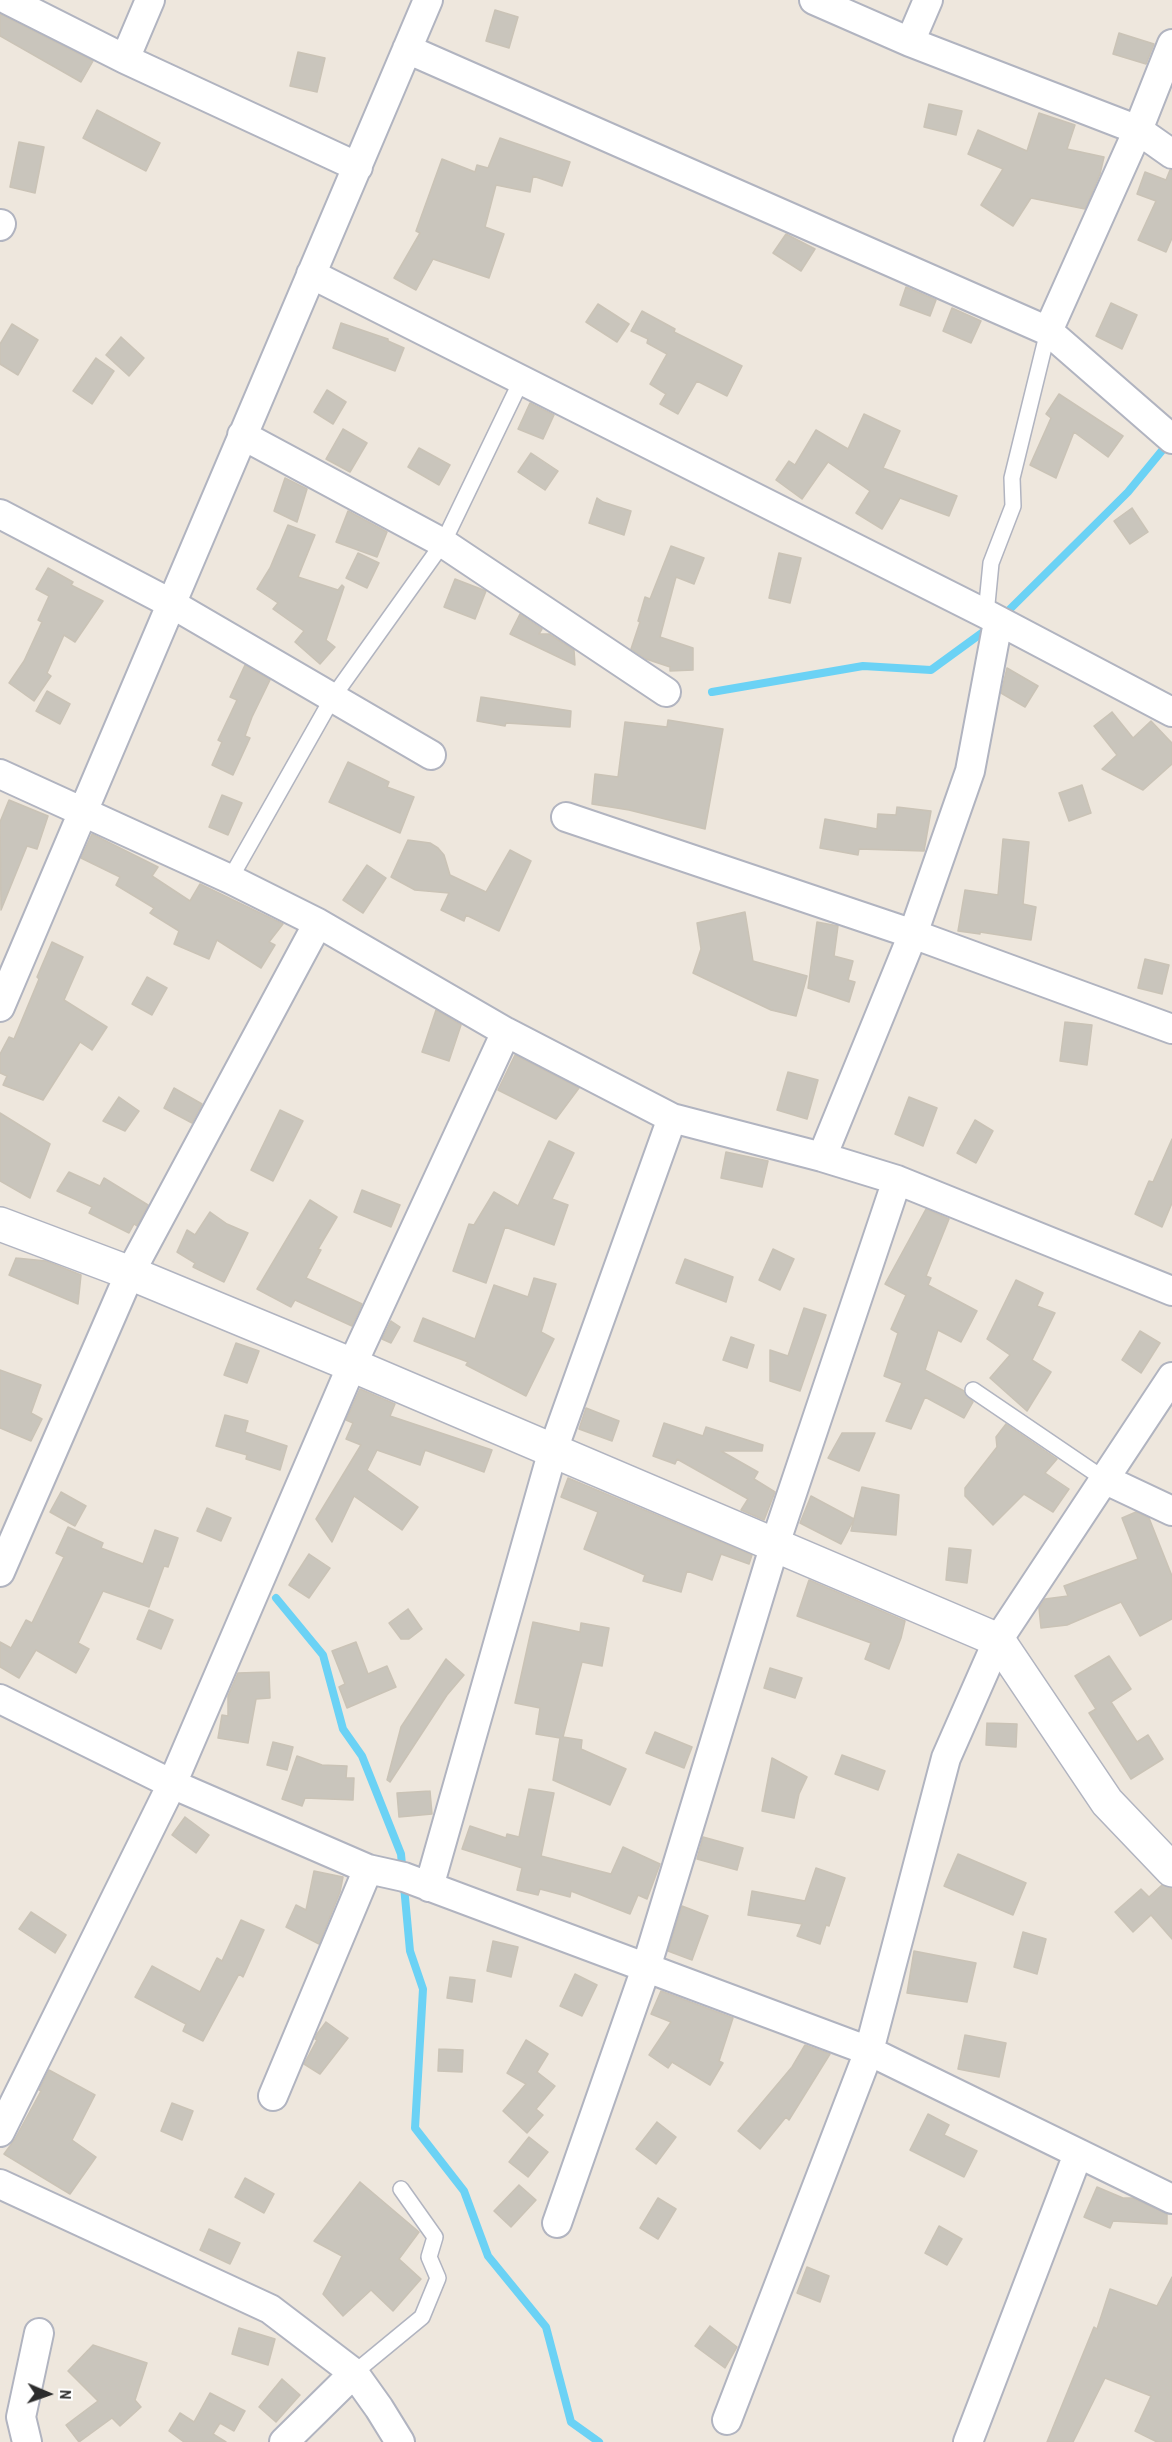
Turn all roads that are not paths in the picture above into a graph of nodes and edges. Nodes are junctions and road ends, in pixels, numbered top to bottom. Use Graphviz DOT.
graph roads {
  1 [pos="8,0"];
  2 [pos="150,0"];
  3 [pos="428,0"];
  4 [pos="814,0"];
  5 [pos="928,0"];
  6 [pos="910,42"];
  7 [pos="1172,44"];
  8 [pos="407,49"];
  9 [pos="125,59"];
  10 [pos="1138,130"];
  11 [pos="1172,154"];
  12 [pos="358,167"];
  13 [pos="311,274"];
  14 [pos="1048,331"];
  15 [pos="522,379"];
  16 [pos="242,435"];
  17 [pos="1172,439"];
  18 [pos="0,514"];
  19 [pos="443,543"];
  20 [pos="172,604"];
  21 [pos="992,618"];
  22 [pos="666,692"];
  23 [pos="333,697"];
  24 [pos="1172,712"];
  25 [pos="431,755"];
  26 [pos="0,774"];
  27 [pos="83,811"];
  28 [pos="566,817"];
  29 [pos="230,879"];
  30 [pos="318,923"];
  31 [pos="913,934"];
  32 [pos="0,1007"];
  33 [pos="1172,1029"];
  34 [pos="506,1032"];
  35 [pos="672,1118"];
  36 [pos="822,1157"];
  37 [pos="897,1180"];
  38 [pos="0,1224"];
  39 [pos="130,1273"];
  40 [pos="1172,1291"];
  41 [pos="352,1365"];
  42 [pos="1172,1377"];
  43 [pos="973,1390"];
  44 [pos="553,1450"];
  45 [pos="1104,1479"];
  46 [pos="1172,1511"];
  47 [pos="775,1544"];
  48 [pos="0,1572"];
  49 [pos="998,1640"];
  50 [pos="0,1698"];
  51 [pos="172,1784"];
  52 [pos="368,1869"];
  53 [pos="1172,1870"];
  54 [pos="429,1887"];
  55 [pos="645,1968"];
  56 [pos="869,2051"];
  57 [pos="273,2097"];
  58 [pos="0,2132"];
  59 [pos="1078,2154"];
  60 [pos="0,2184"];
  61 [pos="401,2189"];
  62 [pos="1172,2199"];
  63 [pos="557,2223"];
  64 [pos="39,2333"];
  65 [pos="354,2373"];
  66 [pos="727,2420"];
  67 [pos="27,2442"];
  68 [pos="284,2442"];
  69 [pos="400,2442"];
  70 [pos="968,2442"];
  1 -- 9 [label="street"];
  2 -- 9 [label="street"];
  3 -- 8 [label="street"];
  4 -- 6 [label="street"];
  5 -- 6 [label="street"];
  6 -- 10 [label="street"];
  7 -- 10 [label="street"];
  8 -- 12 [label="street"];
  8 -- 14 [label="street"];
  9 -- 12 [label="street"];
  10 -- 11 [label="street"];
  10 -- 14 [label="street"];
  12 -- 13 [label="street"];
  13 -- 15 [label="street"];
  13 -- 16 [label="street"];
  14 -- 17 [label="street"];
  14 -- 21 [label="lane"];
  15 -- 19 [label="lane"];
  15 -- 21 [label="street"];
  16 -- 19 [label="street"];
  16 -- 20 [label="street"];
  18 -- 20 [label="street"];
  19 -- 22 [label="street"];
  19 -- 23 [label="lane"];
  20 -- 23 [label="street"];
  20 -- 27 [label="street"];
  21 -- 24 [label="street"];
  21 -- 31 [label="street"];
  23 -- 25 [label="street"];
  23 -- 29 [label="lane"];
  26 -- 27 [label="street"];
  27 -- 29 [label="street"];
  27 -- 32 [label="street"];
  28 -- 31 [label="street"];
  29 -- 30 [label="street"];
  30 -- 34 [label="street"];
  30 -- 39 [label="street"];
  31 -- 33 [label="street"];
  31 -- 36 [label="street"];
  34 -- 35 [label="street"];
  34 -- 41 [label="street"];
  35 -- 36 [label="street"];
  35 -- 44 [label="street"];
  36 -- 37 [label="street"];
  37 -- 40 [label="street"];
  37 -- 47 [label="street"];
  38 -- 39 [label="street"];
  39 -- 41 [label="street"];
  39 -- 48 [label="street"];
  41 -- 44 [label="street"];
  41 -- 51 [label="street"];
  42 -- 45 [label="street"];
  43 -- 45 [label="lane"];
  44 -- 47 [label="street"];
  44 -- 54 [label="street"];
  45 -- 46 [label="street"];
  45 -- 49 [label="street"];
  47 -- 49 [label="street"];
  47 -- 55 [label="street"];
  49 -- 53 [label="street"];
  49 -- 56 [label="street"];
  50 -- 51 [label="street"];
  51 -- 52 [label="street"];
  51 -- 58 [label="street"];
  52 -- 54 [label="street"];
  52 -- 57 [label="street"];
  54 -- 55 [label="street"];
  55 -- 56 [label="street"];
  55 -- 63 [label="street"];
  56 -- 59 [label="street"];
  56 -- 66 [label="street"];
  59 -- 62 [label="street"];
  59 -- 70 [label="street"];
  60 -- 65 [label="street"];
  61 -- 65 [label="lane"];
  64 -- 67 [label="street"];
  65 -- 68 [label="street"];
  65 -- 69 [label="street"];
}
